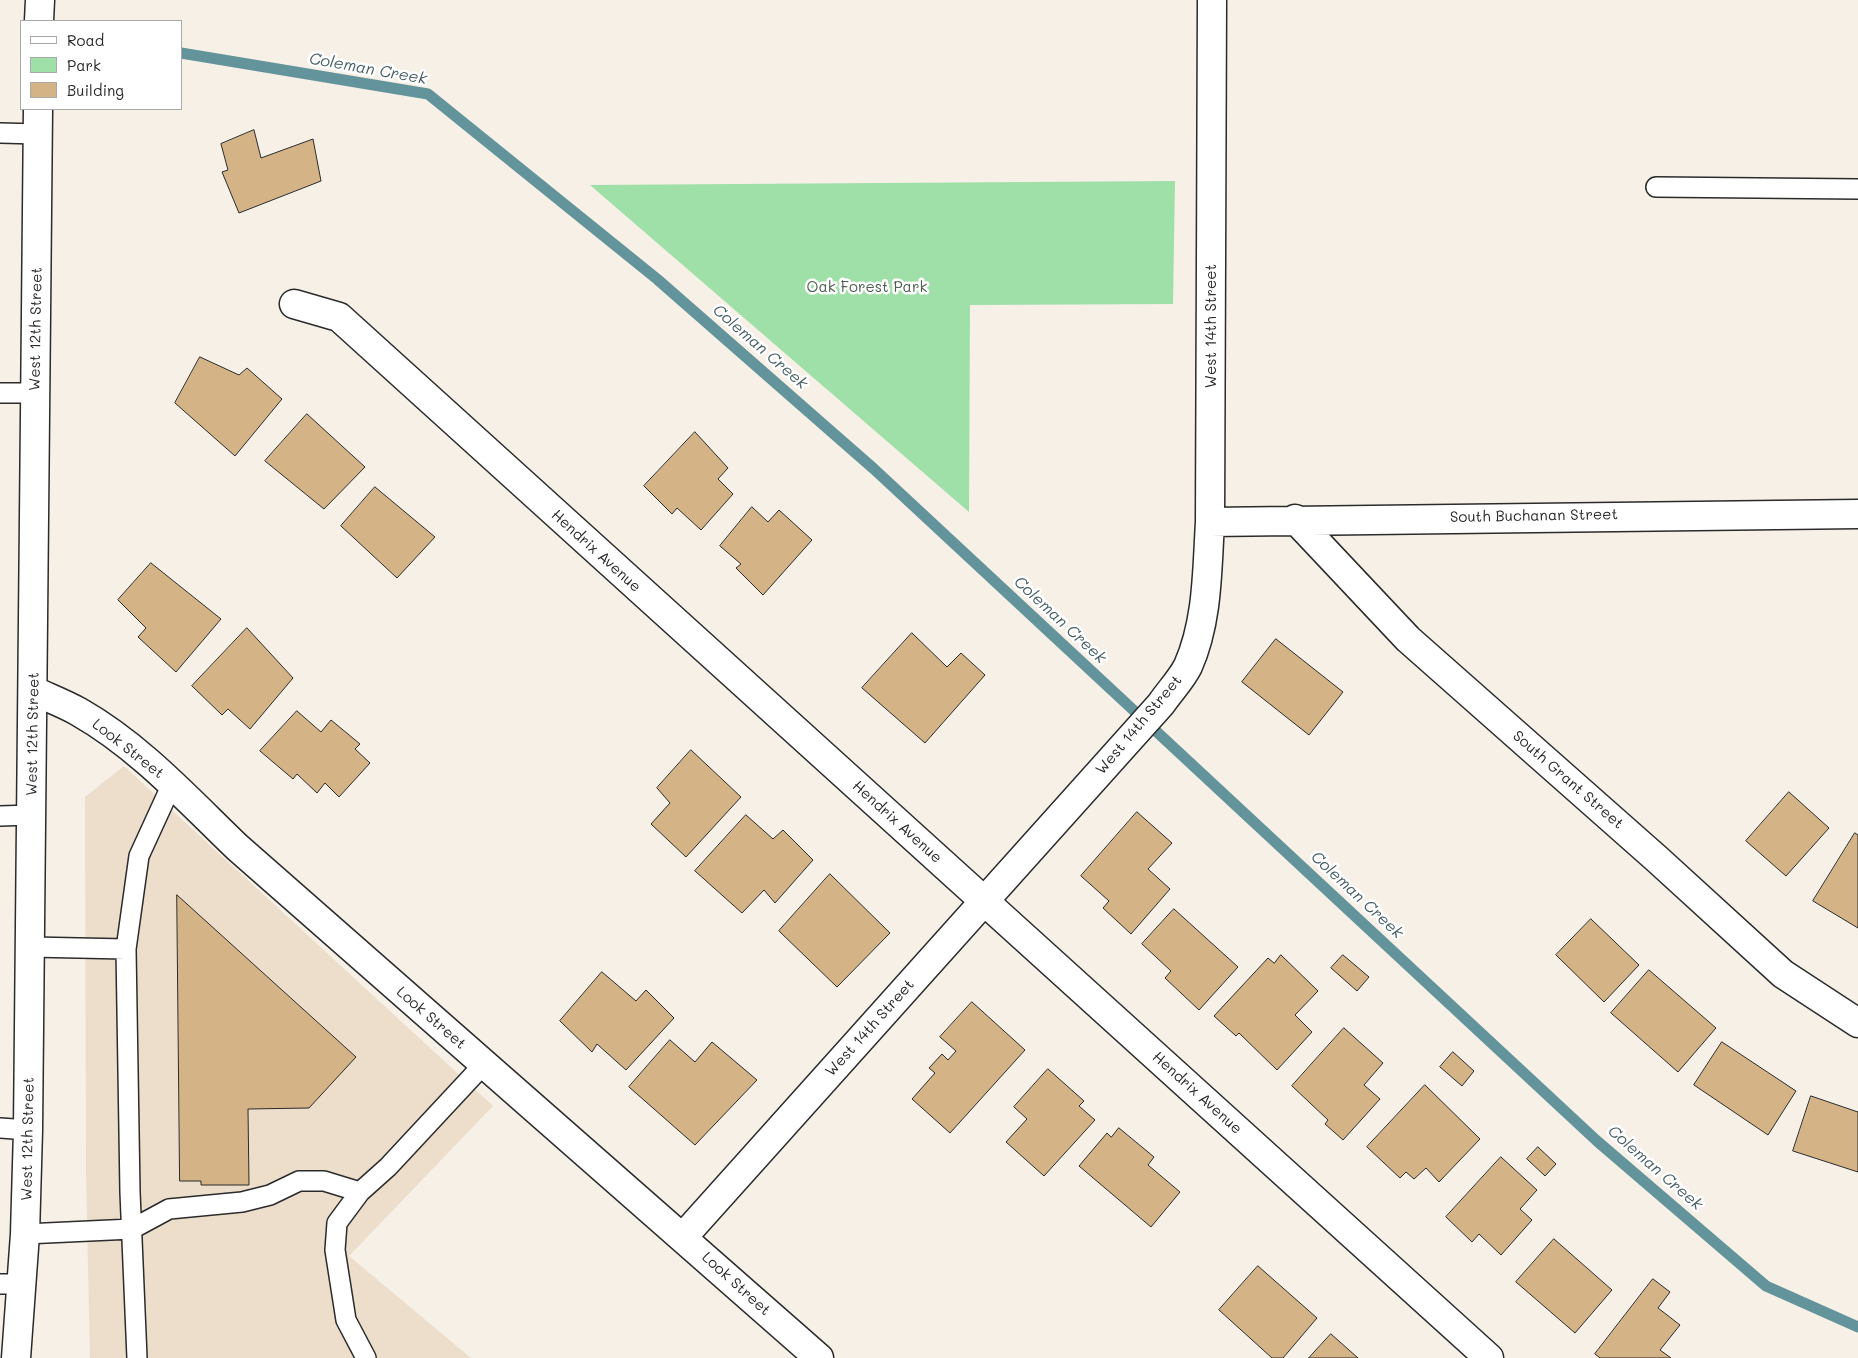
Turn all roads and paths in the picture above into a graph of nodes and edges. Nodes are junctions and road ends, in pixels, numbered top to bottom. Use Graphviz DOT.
graph roads {
  1 [pos="40,0"];
  2 [pos="1212,0"];
  3 [pos="40,20"];
  4 [pos="38,121"];
  5 [pos="0,133"];
  6 [pos="1656,187"];
  7 [pos="1858,189"];
  8 [pos="294,304"];
  9 [pos="0,393"];
  10 [pos="35,393"];
  11 [pos="1858,514"];
  12 [pos="1295,519"];
  13 [pos="1210,522"];
  14 [pos="34,691"];
  15 [pos="172,784"];
  16 [pos="32,815"];
  17 [pos="0,816"];
  18 [pos="984,900"];
  19 [pos="31,947"];
  20 [pos="126,949"];
  21 [pos="1858,1023"];
  22 [pos="483,1065"];
  23 [pos="0,1128"];
  24 [pos="28,1130"];
  25 [pos="360,1192"];
  26 [pos="132,1229"];
  27 [pos="25,1234"];
  28 [pos="683,1237"];
  29 [pos="10,1284"];
  30 [pos="16,1358"];
  31 [pos="137,1358"];
  32 [pos="366,1358"];
  33 [pos="819,1358"];
  34 [pos="1489,1358"];
  1 -- 3 [label="street"];
  2 -- 13 [label="street, West 14th Street"];
  4 -- 5 [label="lane"];
  4 -- 10 [label="street, West 12th Street"];
  6 -- 7 [label="lane"];
  8 -- 18 [label="street, Hendrix Avenue"];
  9 -- 10 [label="lane"];
  10 -- 14 [label="street, West 12th Street"];
  11 -- 12 [label="street, South Buchanan Street"];
  12 -- 13 [label="street, South Buchanan Street"];
  12 -- 21 [label="street, South Grant Street"];
  13 -- 18 [label="street, West 14th Street"];
  14 -- 15 [label="street, Look Street"];
  14 -- 16 [label="street, West 12th Street"];
  15 -- 20 [label="lane"];
  15 -- 22 [label="street, Look Street"];
  16 -- 17 [label="lane"];
  16 -- 19 [label="street, West 12th Street"];
  18 -- 28 [label="street, West 14th Street"];
  18 -- 34 [label="street, Hendrix Avenue"];
  19 -- 20 [label="lane"];
  19 -- 24 [label="street, West 12th Street"];
  20 -- 26 [label="lane"];
  22 -- 25 [label="lane"];
  22 -- 28 [label="street, Look Street"];
  23 -- 24 [label="lane"];
  24 -- 27 [label="street, West 12th Street"];
  25 -- 26 [label="lane"];
  25 -- 32 [label="lane"];
  26 -- 27 [label="lane"];
  26 -- 31 [label="lane"];
  27 -- 29 [label="street, West 12th Street"];
  28 -- 33 [label="street, Look Street"];
  29 -- 30 [label="street, West 12th Street"];
}
